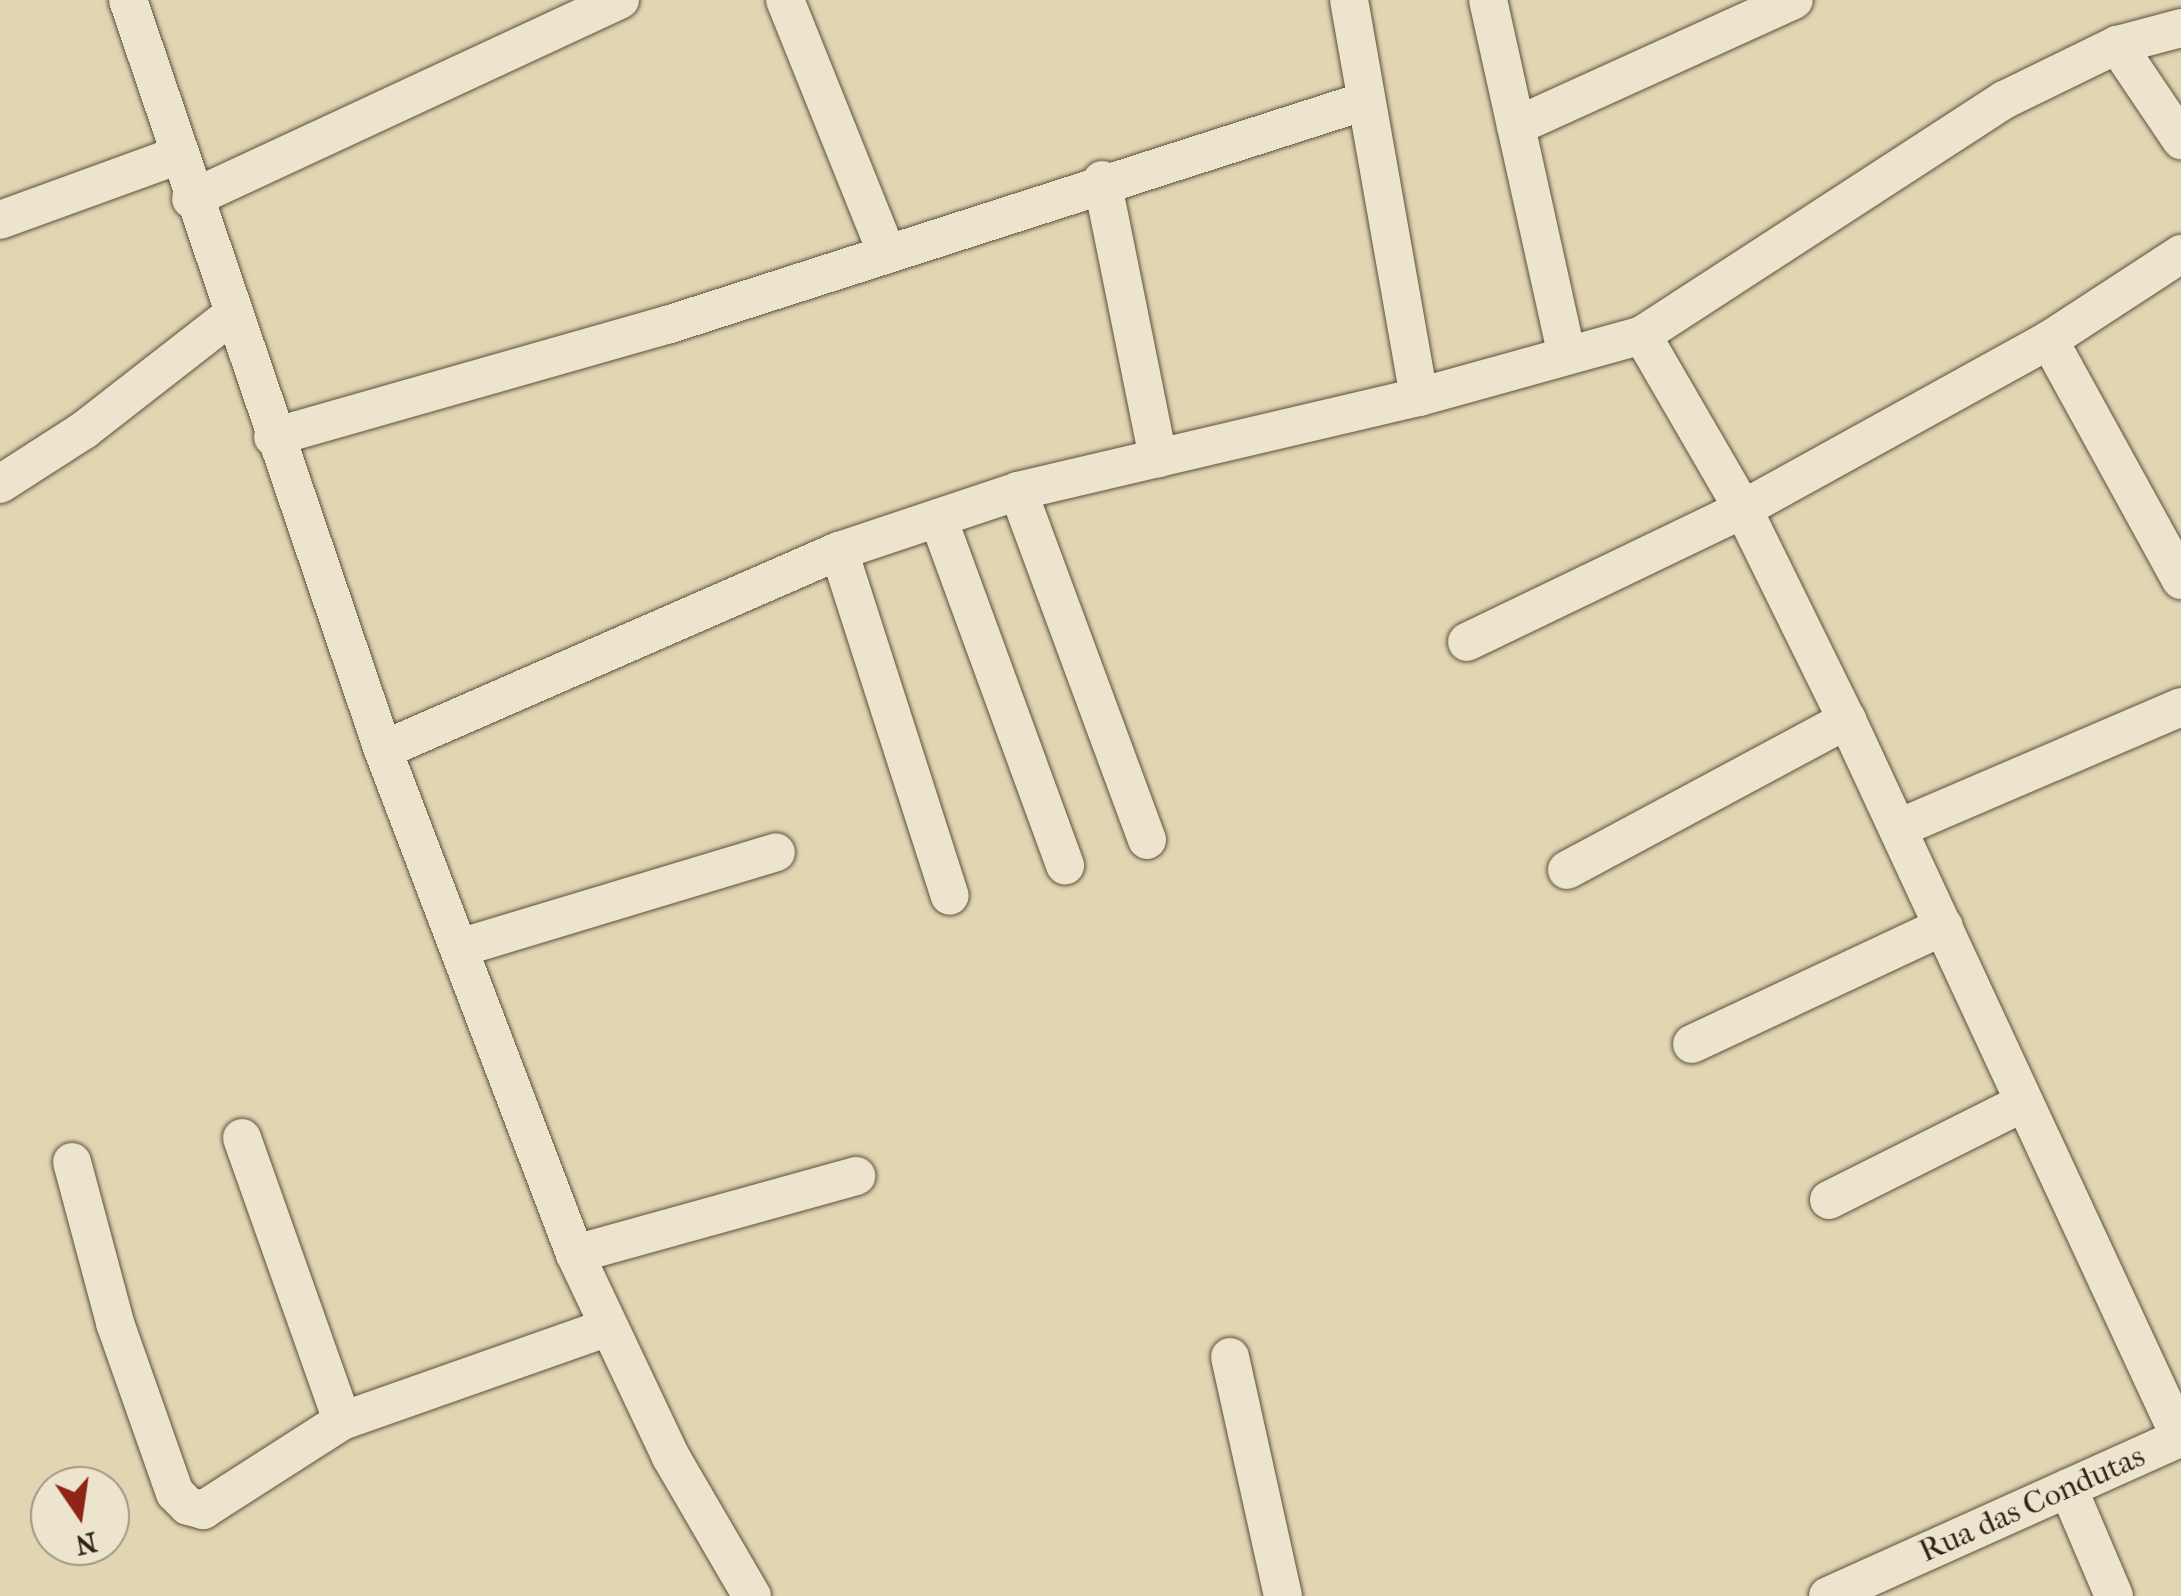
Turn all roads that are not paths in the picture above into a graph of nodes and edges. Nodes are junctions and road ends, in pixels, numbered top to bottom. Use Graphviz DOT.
graph roads {
  1 [pos="128,0"];
  2 [pos="620,0"];
  3 [pos="785,0"];
  4 [pos="1350,0"];
  5 [pos="1488,0"];
  6 [pos="1794,0"];
  7 [pos="2181,28"];
  8 [pos="2117,45"];
  9 [pos="1362,102"];
  10 [pos="1516,126"];
  11 [pos="2181,140"];
  12 [pos="176,156"];
  13 [pos="1102,180"];
  14 [pos="191,199"];
  15 [pos="0,220"];
  16 [pos="886,250"];
  17 [pos="2181,254"];
  18 [pos="233,314"];
  19 [pos="1642,335"];
  20 [pos="2049,340"];
  21 [pos="1566,353"];
  22 [pos="1418,397"];
  23 [pos="273,437"];
  24 [pos="1158,458"];
  25 [pos="0,484"];
  26 [pos="1018,491"];
  27 [pos="1743,509"];
  28 [pos="938,518"];
  29 [pos="838,552"];
  30 [pos="2181,580"];
  31 [pos="1467,642"];
  32 [pos="2181,707"];
  33 [pos="1847,720"];
  34 [pos="384,750"];
  35 [pos="1899,828"];
  36 [pos="1147,840"];
  37 [pos="776,852"];
  38 [pos="1065,865"];
  39 [pos="1567,870"];
  40 [pos="950,896"];
  41 [pos="1944,926"];
  42 [pos="458,948"];
  43 [pos="1692,1044"];
  44 [pos="2021,1104"];
  45 [pos="242,1138"];
  46 [pos="72,1162"];
  47 [pos="856,1176"];
  48 [pos="1829,1200"];
  49 [pos="575,1254"];
  50 [pos="606,1328"];
  51 [pos="1230,1357"];
  52 [pos="342,1421"];
  53 [pos="2181,1437"];
  54 [pos="2068,1488"];
  55 [pos="752,1596"];
  56 [pos="1283,1596"];
  57 [pos="1828,1596"];
  58 [pos="2114,1596"];
  1 -- 12 [label="street"];
  2 -- 14 [label="street"];
  3 -- 16 [label="street"];
  4 -- 9 [label="street"];
  5 -- 10 [label="street"];
  6 -- 10 [label="street"];
  7 -- 8 [label="street"];
  8 -- 11 [label="street"];
  8 -- 19 [label="street"];
  9 -- 13 [label="street"];
  9 -- 22 [label="street"];
  10 -- 21 [label="street"];
  12 -- 14 [label="street"];
  12 -- 15 [label="street"];
  13 -- 16 [label="street"];
  13 -- 24 [label="street"];
  14 -- 18 [label="street"];
  16 -- 23 [label="street"];
  17 -- 20 [label="street"];
  18 -- 23 [label="street"];
  18 -- 25 [label="street"];
  19 -- 21 [label="street"];
  19 -- 27 [label="street"];
  20 -- 27 [label="street"];
  20 -- 30 [label="street"];
  21 -- 22 [label="street"];
  22 -- 24 [label="street"];
  23 -- 34 [label="street"];
  24 -- 26 [label="street"];
  26 -- 28 [label="street"];
  26 -- 36 [label="street"];
  27 -- 31 [label="street"];
  27 -- 33 [label="street"];
  28 -- 29 [label="street"];
  28 -- 38 [label="street"];
  29 -- 34 [label="street"];
  29 -- 40 [label="street"];
  32 -- 35 [label="street"];
  33 -- 35 [label="street"];
  33 -- 39 [label="street"];
  34 -- 42 [label="street"];
  35 -- 41 [label="street"];
  37 -- 42 [label="street"];
  41 -- 43 [label="street"];
  41 -- 44 [label="street"];
  42 -- 49 [label="street"];
  44 -- 48 [label="street"];
  44 -- 53 [label="street"];
  45 -- 52 [label="street"];
  46 -- 52 [label="street"];
  47 -- 49 [label="street"];
  49 -- 50 [label="street"];
  50 -- 52 [label="street"];
  50 -- 55 [label="street"];
  51 -- 56 [label="street"];
  53 -- 54 [label="street, Rua das Condutas"];
  54 -- 57 [label="street, Rua das Condutas"];
  54 -- 58 [label="street"];
}
